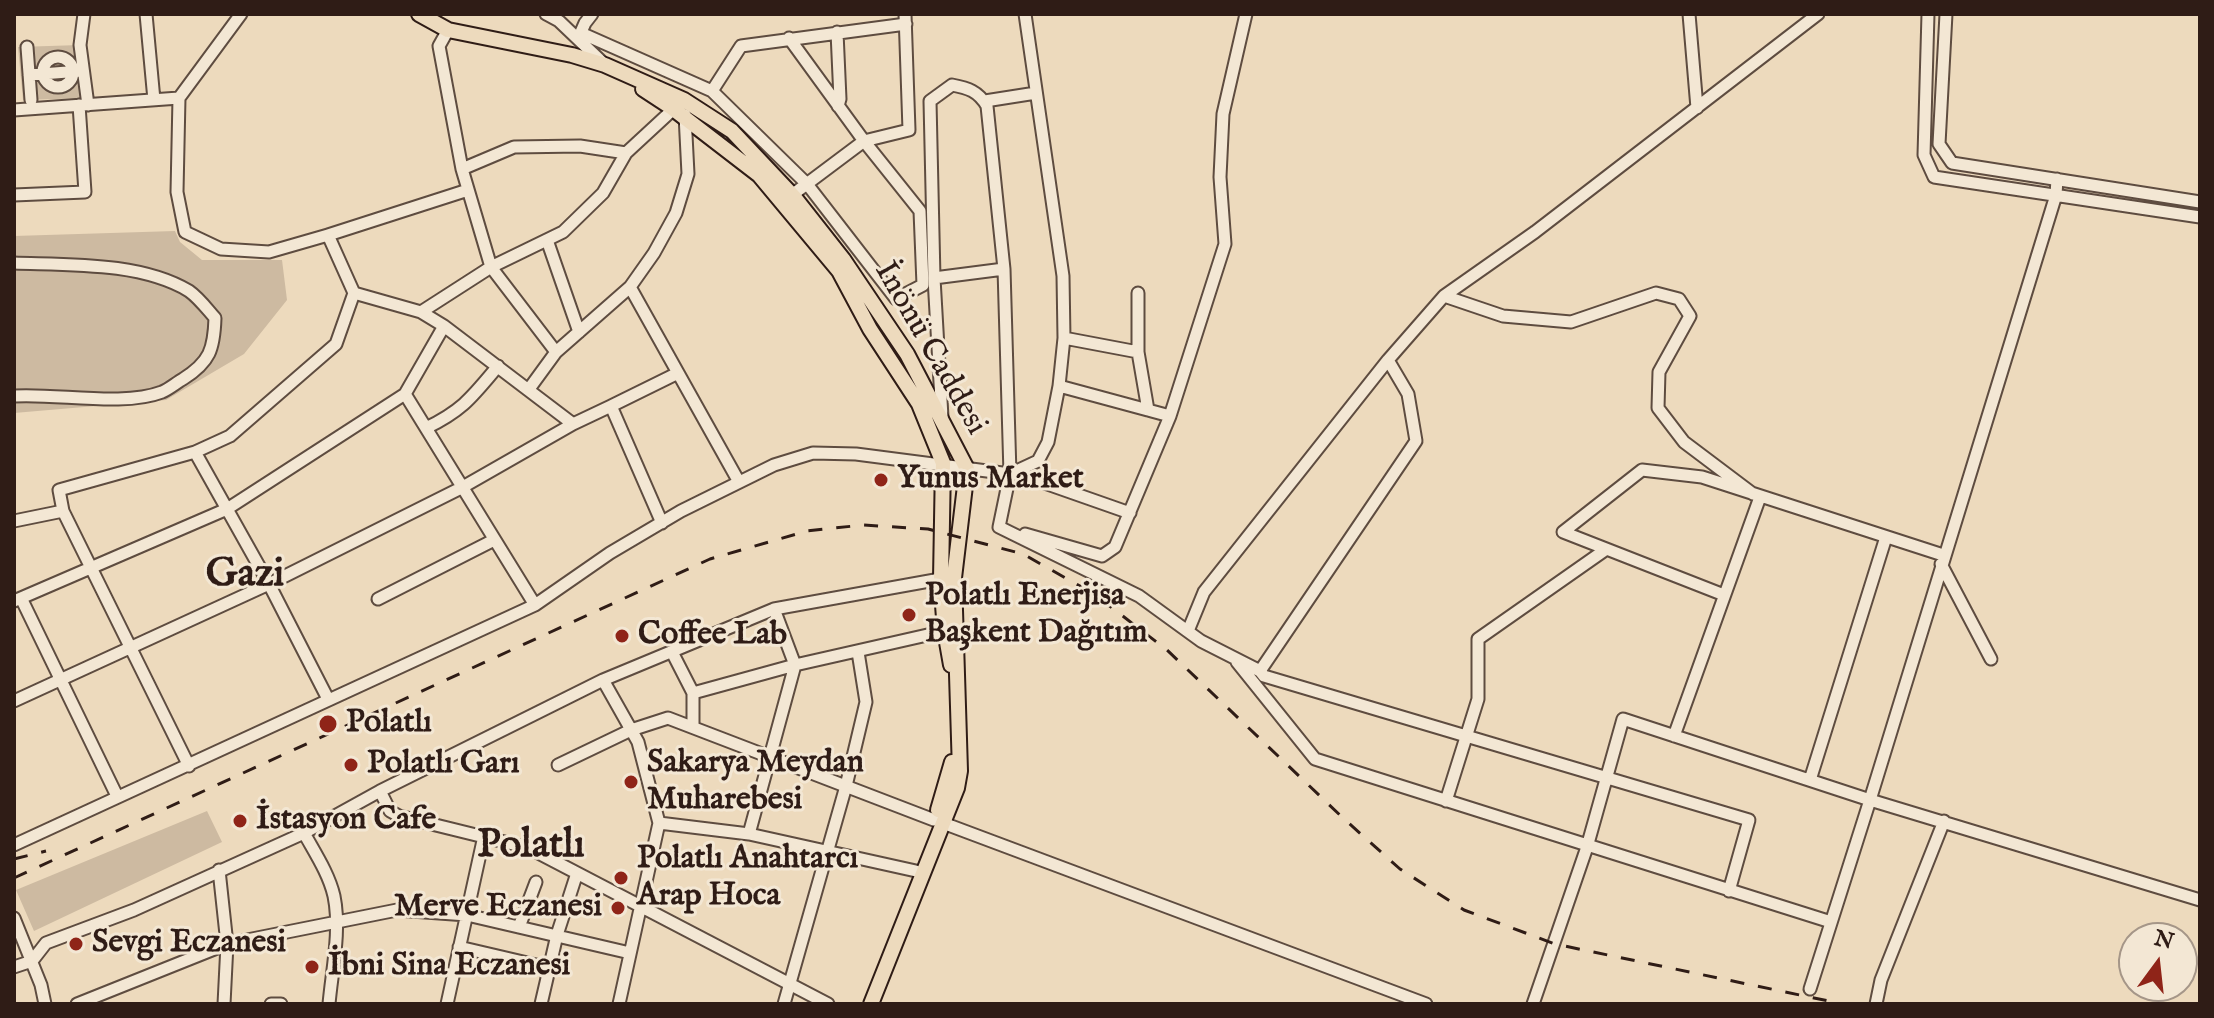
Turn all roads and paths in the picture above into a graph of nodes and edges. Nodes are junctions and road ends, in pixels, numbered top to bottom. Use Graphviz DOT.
graph roads {
  1 [pos="84,14"];
  2 [pos="146,14"];
  3 [pos="241,14"];
  4 [pos="419,14"];
  5 [pos="546,14"];
  6 [pos="592,14"];
  7 [pos="1025,14"];
  8 [pos="1246,14"];
  9 [pos="1689,14"];
  10 [pos="1818,14"];
  11 [pos="1928,14"];
  12 [pos="1946,14"];
  13 [pos="906,19"];
  14 [pos="448,30"];
  15 [pos="837,32"];
  16 [pos="580,36"];
  17 [pos="789,38"];
  18 [pos="27,47"];
  19 [pos="572,55"];
  20 [pos="605,65"];
  21 [pos="62,72"];
  22 [pos="43,73"];
  23 [pos="29,75"];
  24 [pos="712,91"];
  25 [pos="1036,93"];
  26 [pos="179,98"];
  27 [pos="31,100"];
  28 [pos="154,100"];
  29 [pos="909,101"];
  30 [pos="930,101"];
  31 [pos="985,101"];
  32 [pos="678,104"];
  33 [pos="83,105"];
  34 [pos="838,106"];
  35 [pos="1697,108"];
  36 [pos="14,110"];
  37 [pos="686,119"];
  38 [pos="864,141"];
  39 [pos="626,153"];
  40 [pos="462,169"];
  41 [pos="2057,179"];
  42 [pos="807,184"];
  43 [pos="468,190"];
  44 [pos="14,195"];
  45 [pos="792,195"];
  46 [pos="2056,195"];
  47 [pos="2200,202"];
  48 [pos="2200,217"];
  49 [pos="328,235"];
  50 [pos="547,240"];
  51 [pos="14,263"];
  52 [pos="491,267"];
  53 [pos="1004,269"];
  54 [pos="934,278"];
  55 [pos="630,287"];
  56 [pos="354,293"];
  57 [pos="1138,293"];
  58 [pos="1444,296"];
  59 [pos="421,312"];
  60 [pos="444,326"];
  61 [pos="579,332"];
  62 [pos="1064,338"];
  63 [pos="556,352"];
  64 [pos="1138,352"];
  65 [pos="1388,360"];
  66 [pos="498,366"];
  67 [pos="678,373"];
  68 [pos="1059,386"];
  69 [pos="529,389"];
  70 [pos="405,394"];
  71 [pos="14,396"];
  72 [pos="611,406"];
  73 [pos="1148,410"];
  74 [pos="1170,416"];
  75 [pos="942,421"];
  76 [pos="573,424"];
  77 [pos="426,428"];
  78 [pos="195,452"];
  79 [pos="943,463"];
  80 [pos="967,469"];
  81 [pos="1013,473"];
  82 [pos="739,482"];
  83 [pos="461,488"];
  84 [pos="1756,496"];
  85 [pos="227,509"];
  86 [pos="63,511"];
  87 [pos="1130,513"];
  88 [pos="14,521"];
  89 [pos="662,523"];
  90 [pos="999,527"];
  91 [pos="1886,537"];
  92 [pos="494,540"];
  93 [pos="1605,550"];
  94 [pos="1942,559"];
  95 [pos="90,569"];
  96 [pos="948,578"];
  97 [pos="269,584"];
  98 [pos="1724,595"];
  99 [pos="378,599"];
  100 [pos="18,600"];
  101 [pos="535,605"];
  102 [pos="774,609"];
  103 [pos="945,631"];
  104 [pos="1188,631"];
  105 [pos="131,647"];
  106 [pos="672,652"];
  107 [pos="858,652"];
  108 [pos="1234,659"];
  109 [pos="1991,659"];
  110 [pos="795,665"];
  111 [pos="1260,671"];
  112 [pos="60,680"];
  113 [pos="603,680"];
  114 [pos="693,693"];
  115 [pos="328,699"];
  116 [pos="14,701"];
  117 [pos="693,727"];
  118 [pos="631,730"];
  119 [pos="1468,735"];
  120 [pos="1674,736"];
  121 [pos="770,758"];
  122 [pos="558,765"];
  123 [pos="189,766"];
  124 [pos="1606,780"];
  125 [pos="1810,780"];
  126 [pos="846,786"];
  127 [pos="380,791"];
  128 [pos="117,796"];
  129 [pos="1870,800"];
  130 [pos="1446,801"];
  131 [pos="1944,821"];
  132 [pos="939,822"];
  133 [pos="659,823"];
  134 [pos="304,833"];
  135 [pos="749,834"];
  136 [pos="484,836"];
  137 [pos="14,845"];
  138 [pos="1587,847"];
  139 [pos="828,852"];
  140 [pos="219,870"];
  141 [pos="916,871"];
  142 [pos="577,873"];
  143 [pos="536,882"];
  144 [pos="1729,891"];
  145 [pos="2200,900"];
  146 [pos="642,906"];
  147 [pos="467,915"];
  148 [pos="14,918"];
  149 [pos="336,921"];
  150 [pos="1831,922"];
  151 [pos="519,927"];
  152 [pos="557,935"];
  153 [pos="227,944"];
  154 [pos="459,947"];
  155 [pos="630,953"];
  156 [pos="32,961"];
  157 [pos="14,967"];
  158 [pos="549,968"];
  159 [pos="790,983"];
  160 [pos="1810,989"];
  161 [pos="45,1004"];
  162 [pos="77,1004"];
  163 [pos="224,1004"];
  164 [pos="271,1004"];
  165 [pos="281,1004"];
  166 [pos="329,1004"];
  167 [pos="447,1004"];
  168 [pos="541,1004"];
  169 [pos="619,1004"];
  170 [pos="784,1004"];
  171 [pos="828,1004"];
  172 [pos="861,1004"];
  173 [pos="871,1004"];
  174 [pos="1426,1004"];
  175 [pos="1533,1004"];
  176 [pos="1876,1004"];
  1 -- 21 [label="street"];
  2 -- 28 [label="street"];
  3 -- 26 [label="street"];
  4 -- 14 [label="main road, İnönü Caddesi"];
  5 -- 16 [label="street"];
  6 -- 16 [label="street"];
  7 -- 25 [label="street"];
  8 -- 74 [label="street"];
  9 -- 35 [label="street"];
  10 -- 35 [label="street"];
  11 -- 46 [label="street"];
  12 -- 41 [label="street"];
  13 -- 15 [label="street"];
  13 -- 29 [label="street"];
  14 -- 19 [label="main road, İnönü Caddesi"];
  14 -- 40 [label="street"];
  15 -- 17 [label="street"];
  15 -- 34 [label="street"];
  16 -- 19 [label="street"];
  16 -- 20 [label="street"];
  16 -- 24 [label="street"];
  17 -- 24 [label="street"];
  17 -- 34 [label="street"];
  18 -- 23 [label="street"];
  19 -- 20 [label="main road, İnönü Caddesi"];
  20 -- 32 [label="main road, İnönü Caddesi"];
  21 -- 22 [label="street"];
  21 -- 22 [label="street"];
  21 -- 33 [label="street"];
  22 -- 23 [label="street"];
  23 -- 27 [label="street"];
  24 -- 42 [label="street"];
  25 -- 31 [label="street"];
  25 -- 62 [label="street"];
  26 -- 28 [label="street"];
  26 -- 49 [label="street"];
  28 -- 33 [label="street"];
  29 -- 30 [label="street"];
  29 -- 38 [label="street"];
  30 -- 31 [label="street"];
  30 -- 54 [label="street"];
  31 -- 53 [label="street"];
  32 -- 37 [label="main road, İnönü Caddesi"];
  32 -- 39 [label="street"];
  32 -- 45 [label="main road, İnönü Caddesi"];
  33 -- 36 [label="street"];
  33 -- 44 [label="street"];
  34 -- 38 [label="street"];
  35 -- 58 [label="street"];
  37 -- 55 [label="street"];
  37 -- 79 [label="main road, İnönü Caddesi"];
  38 -- 42 [label="street"];
  38 -- 42 [label="street"];
  39 -- 40 [label="street"];
  39 -- 50 [label="street"];
  40 -- 43 [label="street"];
  41 -- 46 [label="street"];
  41 -- 47 [label="street"];
  42 -- 45 [label="street"];
  43 -- 49 [label="street"];
  43 -- 52 [label="street"];
  45 -- 75 [label="main road, İnönü Caddesi"];
  46 -- 48 [label="street"];
  46 -- 94 [label="street"];
  49 -- 56 [label="street"];
  50 -- 52 [label="street"];
  50 -- 61 [label="street"];
  51 -- 71 [label="street"];
  52 -- 59 [label="street"];
  52 -- 63 [label="street"];
  53 -- 54 [label="street"];
  53 -- 81 [label="street"];
  54 -- 75 [label="street"];
  55 -- 61 [label="street"];
  55 -- 67 [label="street"];
  56 -- 59 [label="street"];
  56 -- 78 [label="street"];
  57 -- 64 [label="street"];
  58 -- 65 [label="street"];
  58 -- 84 [label="street"];
  59 -- 60 [label="street"];
  60 -- 66 [label="street"];
  60 -- 70 [label="street"];
  61 -- 63 [label="street"];
  62 -- 64 [label="street"];
  62 -- 68 [label="street"];
  63 -- 69 [label="street"];
  64 -- 73 [label="street"];
  65 -- 104 [label="street"];
  65 -- 111 [label="street"];
  66 -- 69 [label="street"];
  66 -- 77 [label="street"];
  67 -- 72 [label="street"];
  67 -- 82 [label="street"];
  68 -- 73 [label="street"];
  68 -- 81 [label="street"];
  69 -- 76 [label="street"];
  70 -- 77 [label="street"];
  70 -- 85 [label="street"];
  72 -- 76 [label="street"];
  72 -- 89 [label="street"];
  73 -- 74 [label="street"];
  74 -- 87 [label="street"];
  75 -- 80 [label="main road, İnönü Caddesi"];
  76 -- 83 [label="street"];
  77 -- 83 [label="street"];
  78 -- 85 [label="street"];
  78 -- 86 [label="street"];
  79 -- 80 [label="street"];
  79 -- 82 [label="street"];
  79 -- 96 [label="main road, İnönü Caddesi"];
  80 -- 81 [label="street"];
  80 -- 96 [label="main road, İnönü Caddesi"];
  81 -- 87 [label="street"];
  81 -- 90 [label="street"];
  82 -- 89 [label="street"];
  83 -- 92 [label="street"];
  83 -- 97 [label="street"];
  84 -- 91 [label="street"];
  84 -- 93 [label="street"];
  84 -- 98 [label="street"];
  85 -- 95 [label="street"];
  85 -- 97 [label="street"];
  86 -- 88 [label="street"];
  86 -- 95 [label="street"];
  87 -- 90 [label="street"];
  89 -- 101 [label="street"];
  90 -- 104 [label="street"];
  91 -- 94 [label="street"];
  91 -- 125 [label="street"];
  92 -- 99 [label="street"];
  92 -- 101 [label="street"];
  93 -- 98 [label="street"];
  93 -- 119 [label="street"];
  94 -- 109 [label="street"];
  94 -- 129 [label="street"];
  95 -- 100 [label="street"];
  95 -- 105 [label="street"];
  96 -- 102 [label="street"];
  96 -- 103 [label="main road, İnönü Caddesi"];
  96 -- 132 [label="main road, İnönü Caddesi"];
  97 -- 105 [label="street"];
  97 -- 115 [label="street"];
  98 -- 120 [label="street"];
  100 -- 112 [label="street"];
  101 -- 115 [label="street"];
  102 -- 106 [label="street"];
  102 -- 110 [label="street"];
  103 -- 107 [label="street"];
  103 -- 132 [label="main road, İnönü Caddesi"];
  104 -- 108 [label="street"];
  105 -- 112 [label="street"];
  105 -- 123 [label="street"];
  106 -- 113 [label="street"];
  106 -- 114 [label="street"];
  107 -- 110 [label="street"];
  107 -- 126 [label="street"];
  108 -- 111 [label="street"];
  108 -- 130 [label="street"];
  110 -- 114 [label="street"];
  110 -- 121 [label="street"];
  111 -- 119 [label="street"];
  112 -- 116 [label="street"];
  112 -- 128 [label="street"];
  113 -- 118 [label="street"];
  113 -- 127 [label="street"];
  114 -- 117 [label="street"];
  115 -- 123 [label="street"];
  117 -- 118 [label="street"];
  117 -- 121 [label="street"];
  118 -- 122 [label="street"];
  118 -- 133 [label="street"];
  119 -- 124 [label="street"];
  119 -- 130 [label="street"];
  120 -- 124 [label="street"];
  120 -- 125 [label="street"];
  121 -- 126 [label="street"];
  121 -- 135 [label="street"];
  123 -- 128 [label="street"];
  124 -- 138 [label="street"];
  124 -- 144 [label="street"];
  125 -- 129 [label="street"];
  126 -- 132 [label="street"];
  126 -- 139 [label="street"];
  127 -- 134 [label="street"];
  127 -- 136 [label="street"];
  128 -- 137 [label="street"];
  129 -- 131 [label="street"];
  129 -- 150 [label="street"];
  130 -- 138 [label="street"];
  131 -- 145 [label="street"];
  131 -- 176 [label="street"];
  132 -- 141 [label="main road, İnönü Caddesi"];
  132 -- 173 [label="main road, İnönü Caddesi"];
  132 -- 174 [label="street"];
  133 -- 135 [label="street"];
  133 -- 146 [label="street"];
  134 -- 140 [label="street"];
  134 -- 149 [label="street"];
  135 -- 139 [label="street"];
  136 -- 142 [label="street"];
  136 -- 147 [label="street"];
  138 -- 144 [label="street"];
  138 -- 175 [label="street"];
  139 -- 141 [label="street"];
  139 -- 159 [label="street"];
  140 -- 153 [label="street"];
  140 -- 156 [label="street"];
  141 -- 172 [label="main road, İnönü Caddesi"];
  142 -- 146 [label="street"];
  142 -- 152 [label="street"];
  143 -- 151 [label="street"];
  144 -- 150 [label="street"];
  146 -- 155 [label="street"];
  146 -- 159 [label="street"];
  147 -- 149 [label="street"];
  147 -- 151 [label="street"];
  147 -- 154 [label="street"];
  148 -- 156 [label="street"];
  149 -- 153 [label="street"];
  149 -- 166 [label="street"];
  150 -- 160 [label="street"];
  151 -- 152 [label="street"];
  152 -- 155 [label="street"];
  152 -- 158 [label="street"];
  153 -- 162 [label="street"];
  153 -- 163 [label="street"];
  154 -- 158 [label="street"];
  154 -- 167 [label="street"];
  155 -- 169 [label="street"];
  156 -- 157 [label="street"];
  156 -- 161 [label="street"];
  158 -- 168 [label="street"];
  159 -- 170 [label="street"];
  159 -- 171 [label="street"];
  164 -- 165 [label="street"];
}
